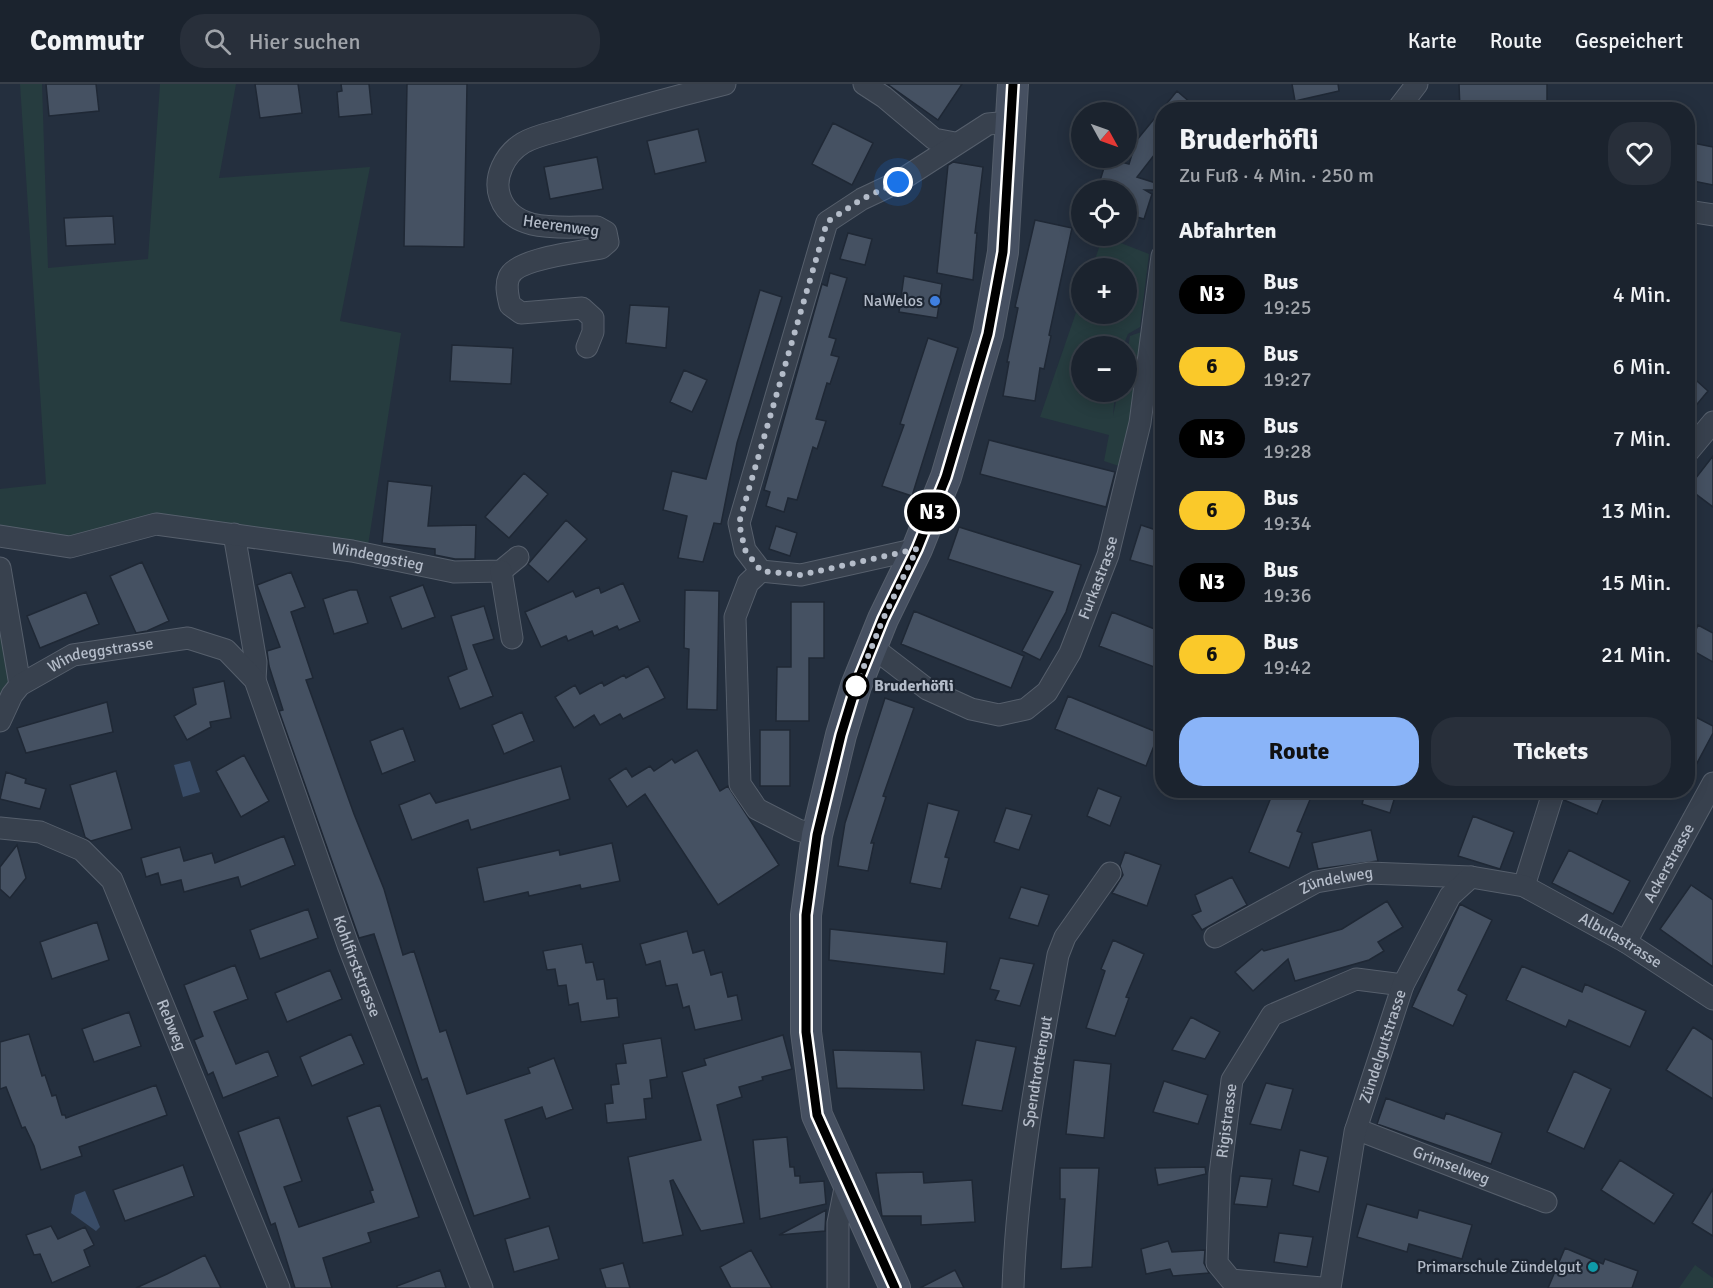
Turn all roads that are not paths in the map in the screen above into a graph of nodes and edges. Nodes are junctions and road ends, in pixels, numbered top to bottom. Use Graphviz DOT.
graph roads {
  1 [pos="725,84"];
  2 [pos="864,84"];
  3 [pos="1013,84"];
  4 [pos="1417,84"];
  5 [pos="1403,102"];
  6 [pos="1010,122"];
  7 [pos="955,143"];
  8 [pos="1695,212"];
  9 [pos="1713,215"];
  10 [pos="1155,309"];
  11 [pos="587,347"];
  12 [pos="1713,422"];
  13 [pos="1695,444"];
  14 [pos="234,534"];
  15 [pos="0,536"];
  16 [pos="917,549"];
  17 [pos="518,557"];
  18 [pos="0,568"];
  19 [pos="501,571"];
  20 [pos="761,571"];
  21 [pos="512,638"];
  22 [pos="871,646"];
  23 [pos="226,650"];
  24 [pos="255,680"];
  25 [pos="20,685"];
  26 [pos="0,721"];
  27 [pos="1713,783"];
  28 [pos="1552,798"];
  29 [pos="0,828"];
  30 [pos="817,835"];
  31 [pos="1110,873"];
  32 [pos="1471,877"];
  33 [pos="1524,886"];
  34 [pos="1215,937"];
  35 [pos="1626,942"];
  36 [pos="1403,985"];
  37 [pos="1713,999"];
  38 [pos="1356,1129"];
  39 [pos="846,1183"];
  40 [pos="1546,1203"];
  41 [pos="279,1288"];
  42 [pos="482,1288"];
  43 [pos="838,1288"];
  44 [pos="895,1288"];
  45 [pos="1013,1288"];
  46 [pos="1322,1288"];
  47 [pos="1330,1288"];
  1 -- 11 [label="street, Heerenweg"];
  2 -- 7 [label="street"];
  3 -- 6 [label="street"];
  4 -- 5 [label="street"];
  6 -- 7 [label="street"];
  6 -- 16 [label="street"];
  7 -- 20 [label="street"];
  8 -- 9 [label="street"];
  10 -- 22 [label="street, Furkastrasse"];
  12 -- 13 [label="street"];
  14 -- 15 [label="street, Windeggstieg"];
  14 -- 19 [label="street, Windeggstieg"];
  14 -- 24 [label="street"];
  16 -- 20 [label="street"];
  16 -- 22 [label="street"];
  17 -- 19 [label="street"];
  18 -- 25 [label="street"];
  19 -- 21 [label="street"];
  20 -- 30 [label="street"];
  22 -- 30 [label="street"];
  23 -- 24 [label="street, Kohlfirststrasse"];
  23 -- 25 [label="street, Windeggstrasse"];
  24 -- 42 [label="street, Kohlfirststrasse"];
  25 -- 26 [label="street, Windeggstrasse"];
  27 -- 35 [label="street, Ackerstrasse"];
  28 -- 33 [label="street"];
  29 -- 41 [label="street, Rebweg"];
  30 -- 39 [label="street"];
  31 -- 45 [label="street, Spendtrottengut"];
  32 -- 33 [label="street"];
  32 -- 34 [label="street, Zündelweg"];
  32 -- 36 [label="street, Zündelgutstrasse"];
  33 -- 35 [label="street, Albulastrasse"];
  35 -- 37 [label="street, Albulastrasse"];
  36 -- 38 [label="street, Zündelgutstrasse"];
  36 -- 46 [label="street, Rigistrasse"];
  38 -- 40 [label="street, Grimselweg"];
  38 -- 47 [label="street, Zündelgutstrasse"];
  39 -- 43 [label="street"];
  39 -- 44 [label="street"];
}
